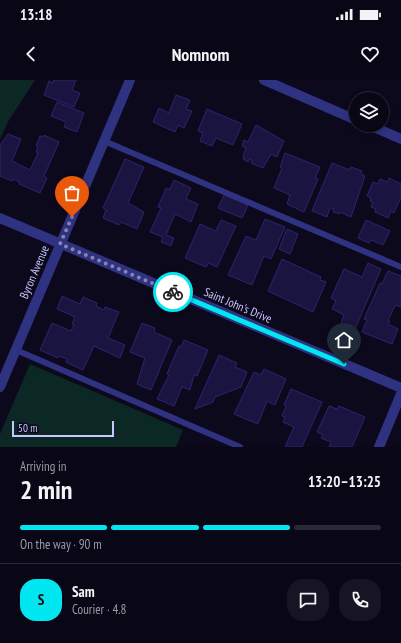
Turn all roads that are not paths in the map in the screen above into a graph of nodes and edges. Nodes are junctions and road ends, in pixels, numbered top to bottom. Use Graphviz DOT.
graph roads {
  1 [pos="130,80"];
  2 [pos="264,80"];
  3 [pos="349,117"];
  4 [pos="385,132"];
  5 [pos="401,139"];
  6 [pos="104,141"];
  7 [pos="0,218"];
  8 [pos="60,244"];
  9 [pos="401,267"];
  10 [pos="16,350"];
  11 [pos="0,387"];
  12 [pos="401,388"];
  13 [pos="401,394"];
  14 [pos="240,447"];
  15 [pos="379,447"];
  1 -- 6 [label="street, Byron Avenue"];
  2 -- 3 [label="street"];
  4 -- 5 [label="street"];
  6 -- 8 [label="street, Byron Avenue"];
  6 -- 9 [label="lane"];
  7 -- 8 [label="street, Saint John's Drive"];
  8 -- 10 [label="street, Byron Avenue"];
  8 -- 12 [label="street, Saint John's Drive"];
  10 -- 11 [label="street, Byron Avenue"];
  10 -- 14 [label="lane"];
  13 -- 15 [label="street"];
}
